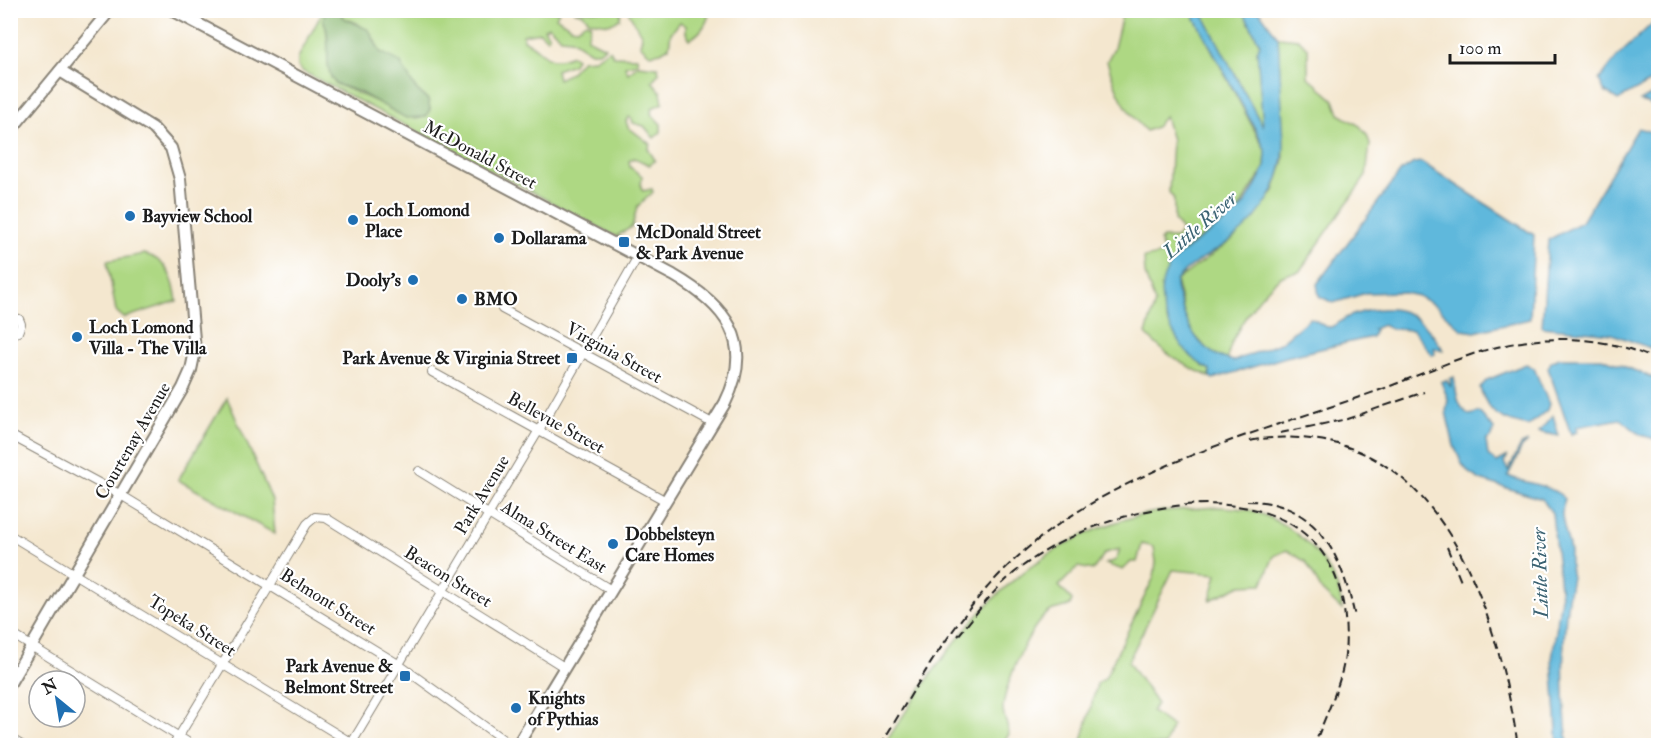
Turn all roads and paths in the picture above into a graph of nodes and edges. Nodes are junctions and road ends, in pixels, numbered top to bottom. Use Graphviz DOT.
graph roads {
  1 [pos="172,10"];
  2 [pos="110,11"];
  3 [pos="60,71"];
  4 [pos="10,131"];
  5 [pos="637,258"];
  6 [pos="502,309"];
  7 [pos="10,316"];
  8 [pos="10,334"];
  9 [pos="583,353"];
  10 [pos="432,372"];
  11 [pos="712,423"];
  12 [pos="539,430"];
  13 [pos="10,435"];
  14 [pos="419,471"];
  15 [pos="121,495"];
  16 [pos="666,501"];
  17 [pos="488,514"];
  18 [pos="10,535"];
  19 [pos="75,572"];
  20 [pos="271,585"];
  21 [pos="611,590"];
  22 [pos="442,591"];
  23 [pos="10,633"];
  24 [pos="33,645"];
  25 [pos="224,663"];
  26 [pos="398,664"];
  27 [pos="564,667"];
  28 [pos="10,683"];
  29 [pos="179,736"];
  30 [pos="10,738"];
  31 [pos="353,745"];
  32 [pos="23,746"];
  33 [pos="173,746"];
  34 [pos="194,746"];
  35 [pos="512,746"];
  36 [pos="517,746"];
  1 -- 5 [label="street, McDonald Street"];
  2 -- 3 [label="street"];
  3 -- 4 [label="street"];
  3 -- 15 [label="street, Courtenay Avenue"];
  5 -- 9 [label="street, Park Avenue"];
  5 -- 11 [label="street, McDonald Street"];
  6 -- 9 [label="street, Virginia Street"];
  7 -- 8 [label="street"];
  9 -- 11 [label="street, Virginia Street"];
  9 -- 12 [label="street, Park Avenue"];
  10 -- 12 [label="street, Bellevue Street"];
  11 -- 16 [label="street"];
  12 -- 16 [label="street, Bellevue Street"];
  12 -- 17 [label="street, Park Avenue"];
  13 -- 15 [label="street, Belmont Street"];
  14 -- 17 [label="street, Alma Street East"];
  15 -- 19 [label="street, Courtenay Avenue"];
  15 -- 20 [label="street, Belmont Street"];
  16 -- 21 [label="street"];
  17 -- 21 [label="street, Alma Street East"];
  17 -- 22 [label="street, Park Avenue"];
  18 -- 19 [label="street, Topeka Street"];
  19 -- 24 [label="street, Courtenay Avenue"];
  19 -- 25 [label="street, Topeka Street"];
  20 -- 22 [label="street, Beacon Street"];
  20 -- 25 [label="street"];
  20 -- 26 [label="street, Belmont Street"];
  21 -- 27 [label="street"];
  22 -- 26 [label="street, Park Avenue"];
  22 -- 27 [label="street, Beacon Street"];
  23 -- 24 [label="street"];
  24 -- 28 [label="street, Courtenay Avenue"];
  24 -- 29 [label="street"];
  25 -- 29 [label="street"];
  25 -- 31 [label="street, Topeka Street"];
  26 -- 31 [label="street, Park Avenue"];
  26 -- 35 [label="street, Belmont Street"];
  27 -- 36 [label="street"];
  29 -- 33 [label="street"];
  29 -- 34 [label="street"];
  30 -- 32 [label="street"];
}
